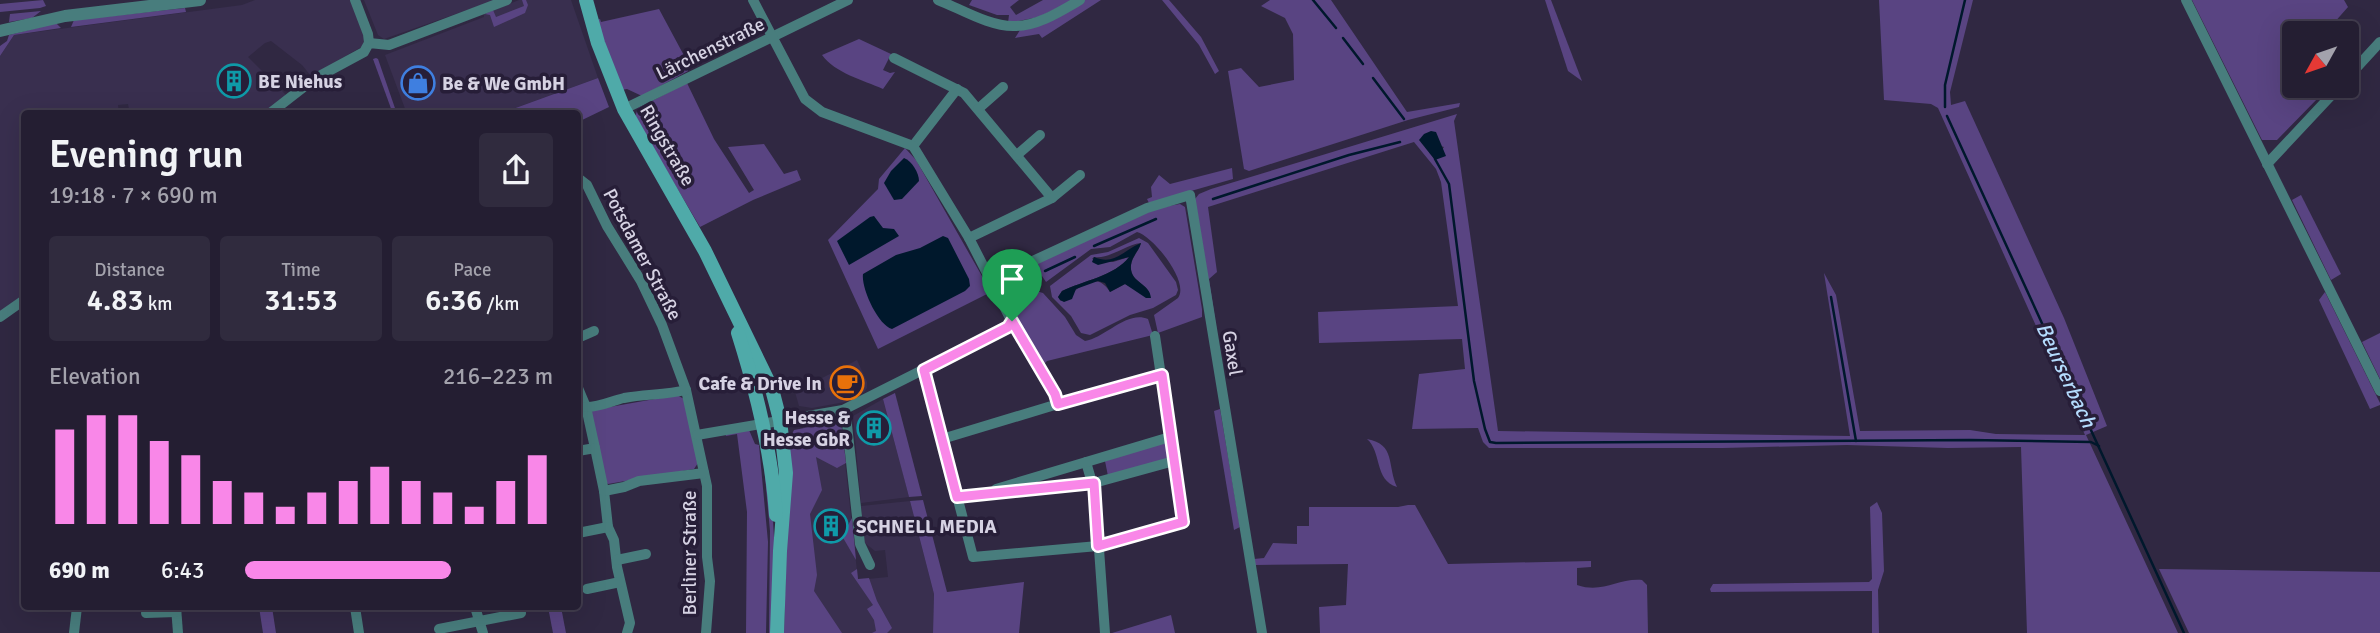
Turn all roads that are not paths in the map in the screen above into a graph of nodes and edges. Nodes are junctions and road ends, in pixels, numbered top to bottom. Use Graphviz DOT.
graph roads {
  1 [pos="200,0"];
  2 [pos="355,0"];
  3 [pos="507,0"];
  4 [pos="586,0"];
  5 [pos="753,0"];
  6 [pos="848,0"];
  7 [pos="938,0"];
  8 [pos="1080,0"];
  9 [pos="2186,0"];
  10 [pos="0,31"];
  11 [pos="771,37"];
  12 [pos="2380,42"];
  13 [pos="369,43"];
  14 [pos="894,58"];
  15 [pos="2359,65"];
  16 [pos="1003,87"];
  17 [pos="957,89"];
  18 [pos="2329,98"];
  19 [pos="624,108"];
  20 [pos="978,109"];
  21 [pos="274,110"];
  22 [pos="1040,135"];
  23 [pos="913,146"];
  24 [pos="1017,155"];
  25 [pos="2267,164"];
  26 [pos="1080,175"];
  27 [pos="581,180"];
  28 [pos="1052,198"];
  29 [pos="969,238"];
  30 [pos="992,283"];
  31 [pos="21,302"];
  32 [pos="729,303"];
  33 [pos="0,317"];
  34 [pos="1012,321"];
  35 [pos="594,331"];
  36 [pos="1155,336"];
  37 [pos="581,337"];
  38 [pos="924,370"];
  39 [pos="1162,375"];
  40 [pos="686,390"];
  41 [pos="2380,391"];
  42 [pos="581,395"];
  43 [pos="1058,404"];
  44 [pos="586,407"];
  45 [pos="843,410"];
  46 [pos="780,420"];
  47 [pos="763,424"];
  48 [pos="697,435"];
  49 [pos="1170,436"];
  50 [pos="943,439"];
  51 [pos="595,448"];
  52 [pos="581,450"];
  53 [pos="1174,461"];
  54 [pos="1086,462"];
  55 [pos="704,473"];
  56 [pos="1094,483"];
  57 [pos="604,491"];
  58 [pos="977,495"];
  59 [pos="957,497"];
  60 [pos="608,527"];
  61 [pos="581,532"];
  62 [pos="1098,546"];
  63 [pos="779,551"];
  64 [pos="646,554"];
  65 [pos="617,559"];
  66 [pos="870,565"];
  67 [pos="620,582"];
  68 [pos="587,589"];
  69 [pos="77,610"];
  70 [pos="176,610"];
  71 [pos="355,610"];
  72 [pos="475,610"];
  73 [pos="146,613"];
  74 [pos="521,614"];
  75 [pos="478,622"];
  76 [pos="439,629"];
  77 [pos="74,633"];
  78 [pos="178,633"];
  79 [pos="359,633"];
  80 [pos="483,633"];
  81 [pos="627,633"];
  82 [pos="706,633"];
  83 [pos="777,633"];
  84 [pos="1105,633"];
  85 [pos="1262,633"];
  1 -- 10 [label="street"];
  2 -- 13 [label="street"];
  3 -- 13 [label="street"];
  4 -- 19 [label="main road, Ringstraße"];
  5 -- 11 [label="street"];
  6 -- 11 [label="street, Lärchenstraße"];
  7 -- 8 [label="street"];
  9 -- 25 [label="street"];
  11 -- 19 [label="street, Lärchenstraße"];
  11 -- 23 [label="street"];
  12 -- 15 [label="street"];
  13 -- 21 [label="street"];
  14 -- 17 [label="street"];
  16 -- 20 [label="street"];
  17 -- 20 [label="street"];
  17 -- 23 [label="street"];
  18 -- 25 [label="street"];
  19 -- 32 [label="main road, Ringstraße"];
  20 -- 24 [label="street"];
  22 -- 24 [label="street"];
  23 -- 29 [label="street"];
  24 -- 28 [label="street"];
  25 -- 41 [label="street"];
  26 -- 28 [label="street"];
  27 -- 40 [label="street, Potsdamer Straße"];
  28 -- 29 [label="street"];
  29 -- 30 [label="street"];
  30 -- 34 [label="street"];
  30 -- 85 [label="street, Gaxel"];
  31 -- 33 [label="street"];
  32 -- 46 [label="main road, Ringstraße"];
  32 -- 47 [label="main road, Ringstraße"];
  34 -- 38 [label="street"];
  34 -- 43 [label="street"];
  35 -- 37 [label="street"];
  36 -- 39 [label="street"];
  38 -- 45 [label="street"];
  38 -- 50 [label="street"];
  39 -- 43 [label="street"];
  39 -- 49 [label="street"];
  40 -- 44 [label="street"];
  40 -- 48 [label="street, Potsdamer Straße"];
  42 -- 44 [label="street"];
  43 -- 50 [label="street"];
  44 -- 51 [label="street"];
  45 -- 46 [label="street"];
  45 -- 66 [label="street"];
  46 -- 47 [label="street"];
  46 -- 63 [label="main road, Ringstraße"];
  47 -- 48 [label="street"];
  47 -- 63 [label="main road, Ringstraße"];
  48 -- 55 [label="street, Berliner Straße"];
  49 -- 53 [label="street"];
  49 -- 54 [label="street"];
  50 -- 59 [label="street"];
  51 -- 52 [label="street"];
  51 -- 57 [label="street"];
  53 -- 56 [label="street"];
  53 -- 62 [label="street"];
  54 -- 56 [label="street"];
  54 -- 58 [label="street"];
  55 -- 57 [label="street, Berliner Straße"];
  55 -- 82 [label="street, Berliner Straße"];
  56 -- 58 [label="street"];
  56 -- 62 [label="street"];
  57 -- 60 [label="street"];
  58 -- 59 [label="street"];
  59 -- 62 [label="street"];
  60 -- 61 [label="street"];
  60 -- 65 [label="street"];
  62 -- 84 [label="street"];
  63 -- 83 [label="main road, Ringstraße"];
  64 -- 65 [label="street"];
  65 -- 67 [label="street"];
  67 -- 68 [label="street"];
  67 -- 81 [label="street"];
  69 -- 77 [label="street"];
  70 -- 73 [label="street"];
  70 -- 78 [label="street"];
  71 -- 79 [label="street"];
  72 -- 75 [label="street"];
  74 -- 75 [label="street"];
  75 -- 76 [label="street"];
  75 -- 80 [label="street"];
}
